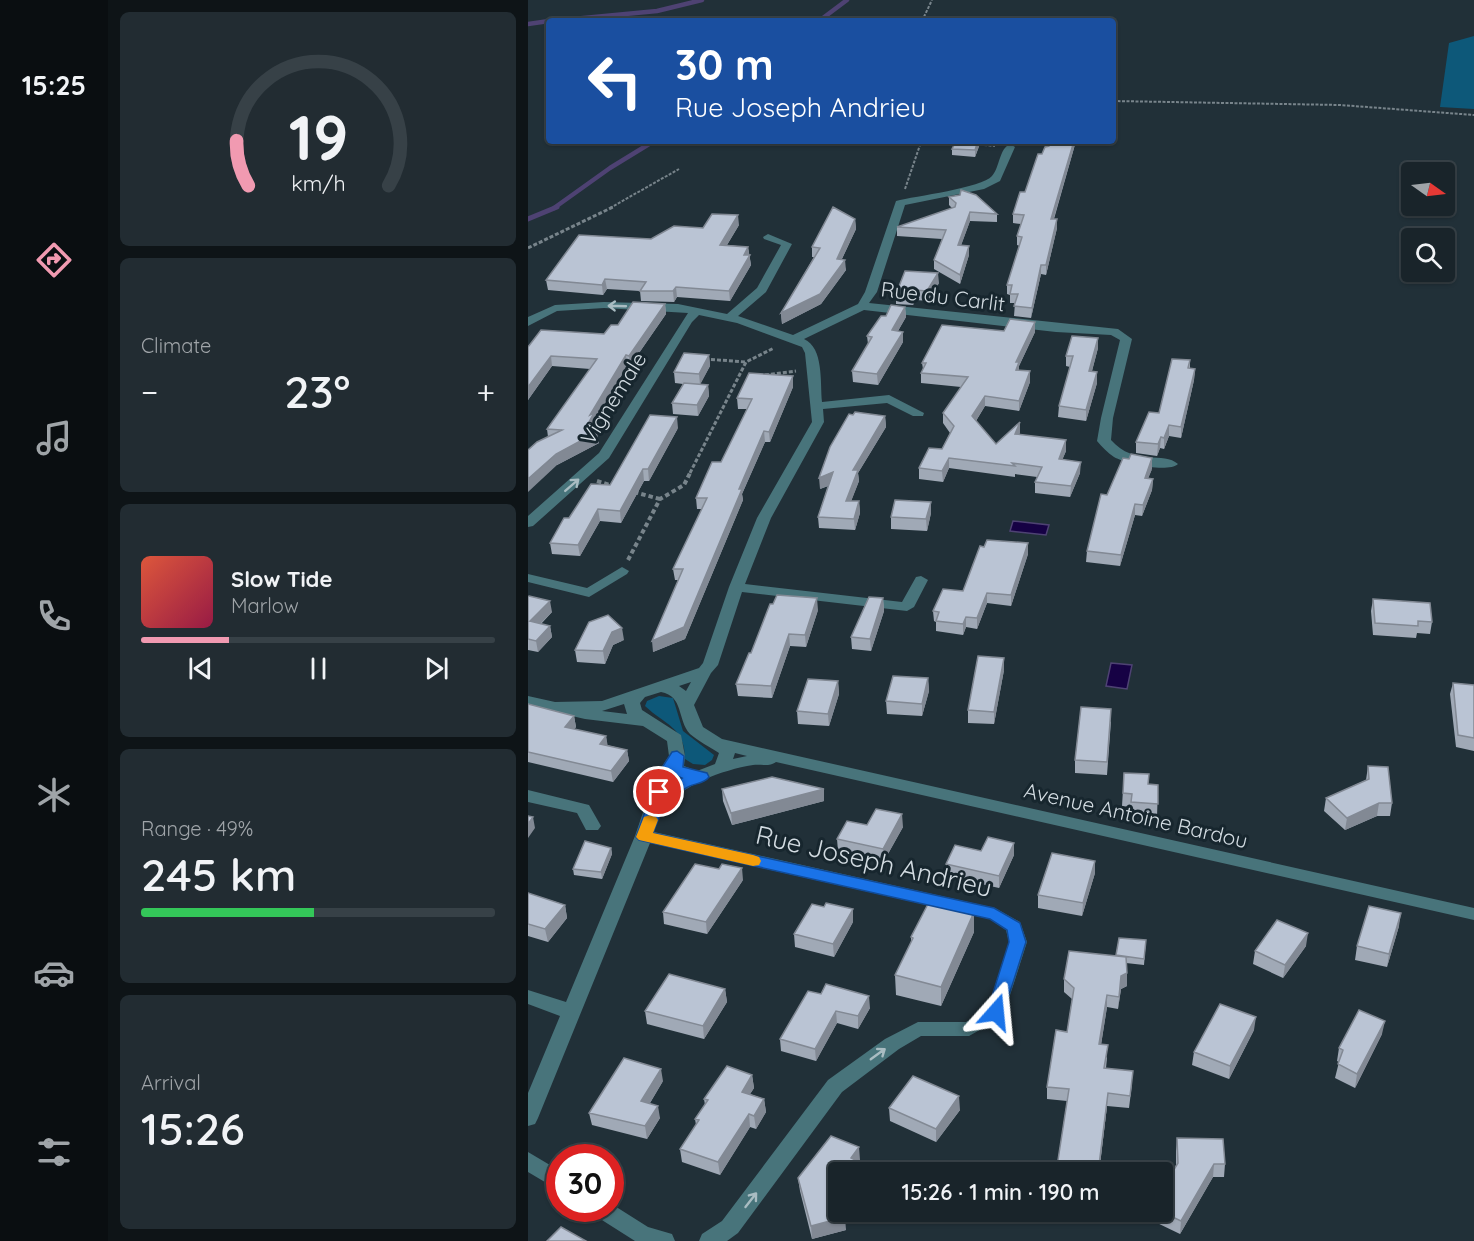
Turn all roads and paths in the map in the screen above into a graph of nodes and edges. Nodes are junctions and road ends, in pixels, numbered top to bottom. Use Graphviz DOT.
graph roads {
  1 [pos="932,0"];
  2 [pos="923,18"];
  3 [pos="1116,100"];
  4 [pos="1474,115"];
  5 [pos="920,144"];
  6 [pos="966,144"];
  7 [pos="1010,147"];
  8 [pos="679,169"];
  9 [pos="900,203"];
  10 [pos="768,237"];
  11 [pos="528,248"];
  12 [pos="862,306"];
  13 [pos="696,311"];
  14 [pos="729,318"];
  15 [pos="528,322"];
  16 [pos="794,339"];
  17 [pos="699,359"];
  18 [pos="746,362"];
  19 [pos="814,368"];
  20 [pos="759,376"];
  21 [pos="748,378"];
  22 [pos="737,379"];
  23 [pos="819,406"];
  24 [pos="918,413"];
  25 [pos="1171,464"];
  26 [pos="582,477"];
  27 [pos="615,486"];
  28 [pos="627,490"];
  29 [pos="660,500"];
  30 [pos="528,523"];
  31 [pos="622,571"];
  32 [pos="528,578"];
  33 [pos="921,580"];
  34 [pos="736,587"];
  35 [pos="704,671"];
  36 [pos="660,687"];
  37 [pos="641,692"];
  38 [pos="528,701"];
  39 [pos="686,705"];
  40 [pos="555,707"];
  41 [pos="644,721"];
  42 [pos="719,744"];
  43 [pos="677,756"];
  44 [pos="787,760"];
  45 [pos="722,768"];
  46 [pos="702,777"];
  47 [pos="528,795"];
  48 [pos="655,806"];
  49 [pos="592,826"];
  50 [pos="644,837"];
  51 [pos="1474,914"];
  52 [pos="528,997"];
  53 [pos="572,1012"];
  54 [pos="528,1118"];
  55 [pos="528,1161"];
  56 [pos="546,1173"];
  57 [pos="622,1222"];
  58 [pos="664,1241"];
  59 [pos="710,1241"];
  1 -- 2 [label="path"];
  3 -- 4 [label="path"];
  5 -- 9 [label="path"];
  6 -- 7 [label="path"];
  7 -- 9 [label="street"];
  8 -- 11 [label="path"];
  9 -- 12 [label="street"];
  10 -- 14 [label="street"];
  12 -- 16 [label="street"];
  12 -- 25 [label="street, Rue du Carlit"];
  13 -- 14 [label="street"];
  13 -- 15 [label="street, one-way"];
  13 -- 26 [label="street, Vignemale"];
  14 -- 16 [label="street"];
  16 -- 18 [label="path"];
  16 -- 19 [label="street"];
  17 -- 18 [label="path"];
  18 -- 22 [label="path"];
  19 -- 20 [label="path"];
  19 -- 23 [label="street"];
  21 -- 22 [label="path"];
  22 -- 29 [label="path"];
  23 -- 24 [label="street"];
  23 -- 34 [label="street"];
  26 -- 27 [label="path"];
  30 -- 26 [label="street, Vignemale, one-way"];
  28 -- 29 [label="path"];
  29 -- 31 [label="path"];
  31 -- 32 [label="street"];
  33 -- 34 [label="street"];
  34 -- 35 [label="street"];
  35 -- 36 [label="street"];
  35 -- 39 [label="street"];
  36 -- 37 [label="street"];
  36 -- 39 [label="street"];
  37 -- 40 [label="street"];
  37 -- 41 [label="street"];
  38 -- 40 [label="street"];
  39 -- 42 [label="street"];
  40 -- 41 [label="street"];
  41 -- 43 [label="street"];
  42 -- 44 [label="street, Avenue Antoine Bardou"];
  42 -- 45 [label="street"];
  43 -- 46 [label="street"];
  43 -- 48 [label="street"];
  44 -- 45 [label="street, Avenue Antoine Bardou"];
  44 -- 51 [label="street, Avenue Antoine Bardou"];
  45 -- 46 [label="street, Avenue Antoine Bardou"];
  46 -- 48 [label="street, Avenue Antoine Bardou"];
  47 -- 49 [label="street"];
  48 -- 50 [label="street"];
  50 -- 53 [label="street"];
  59 -- 50 [label="street, Rue Joseph Andrieu, one-way"];
  52 -- 53 [label="street"];
  53 -- 54 [label="street"];
  55 -- 56 [label="street"];
  57 -- 58 [label="street"];
}
